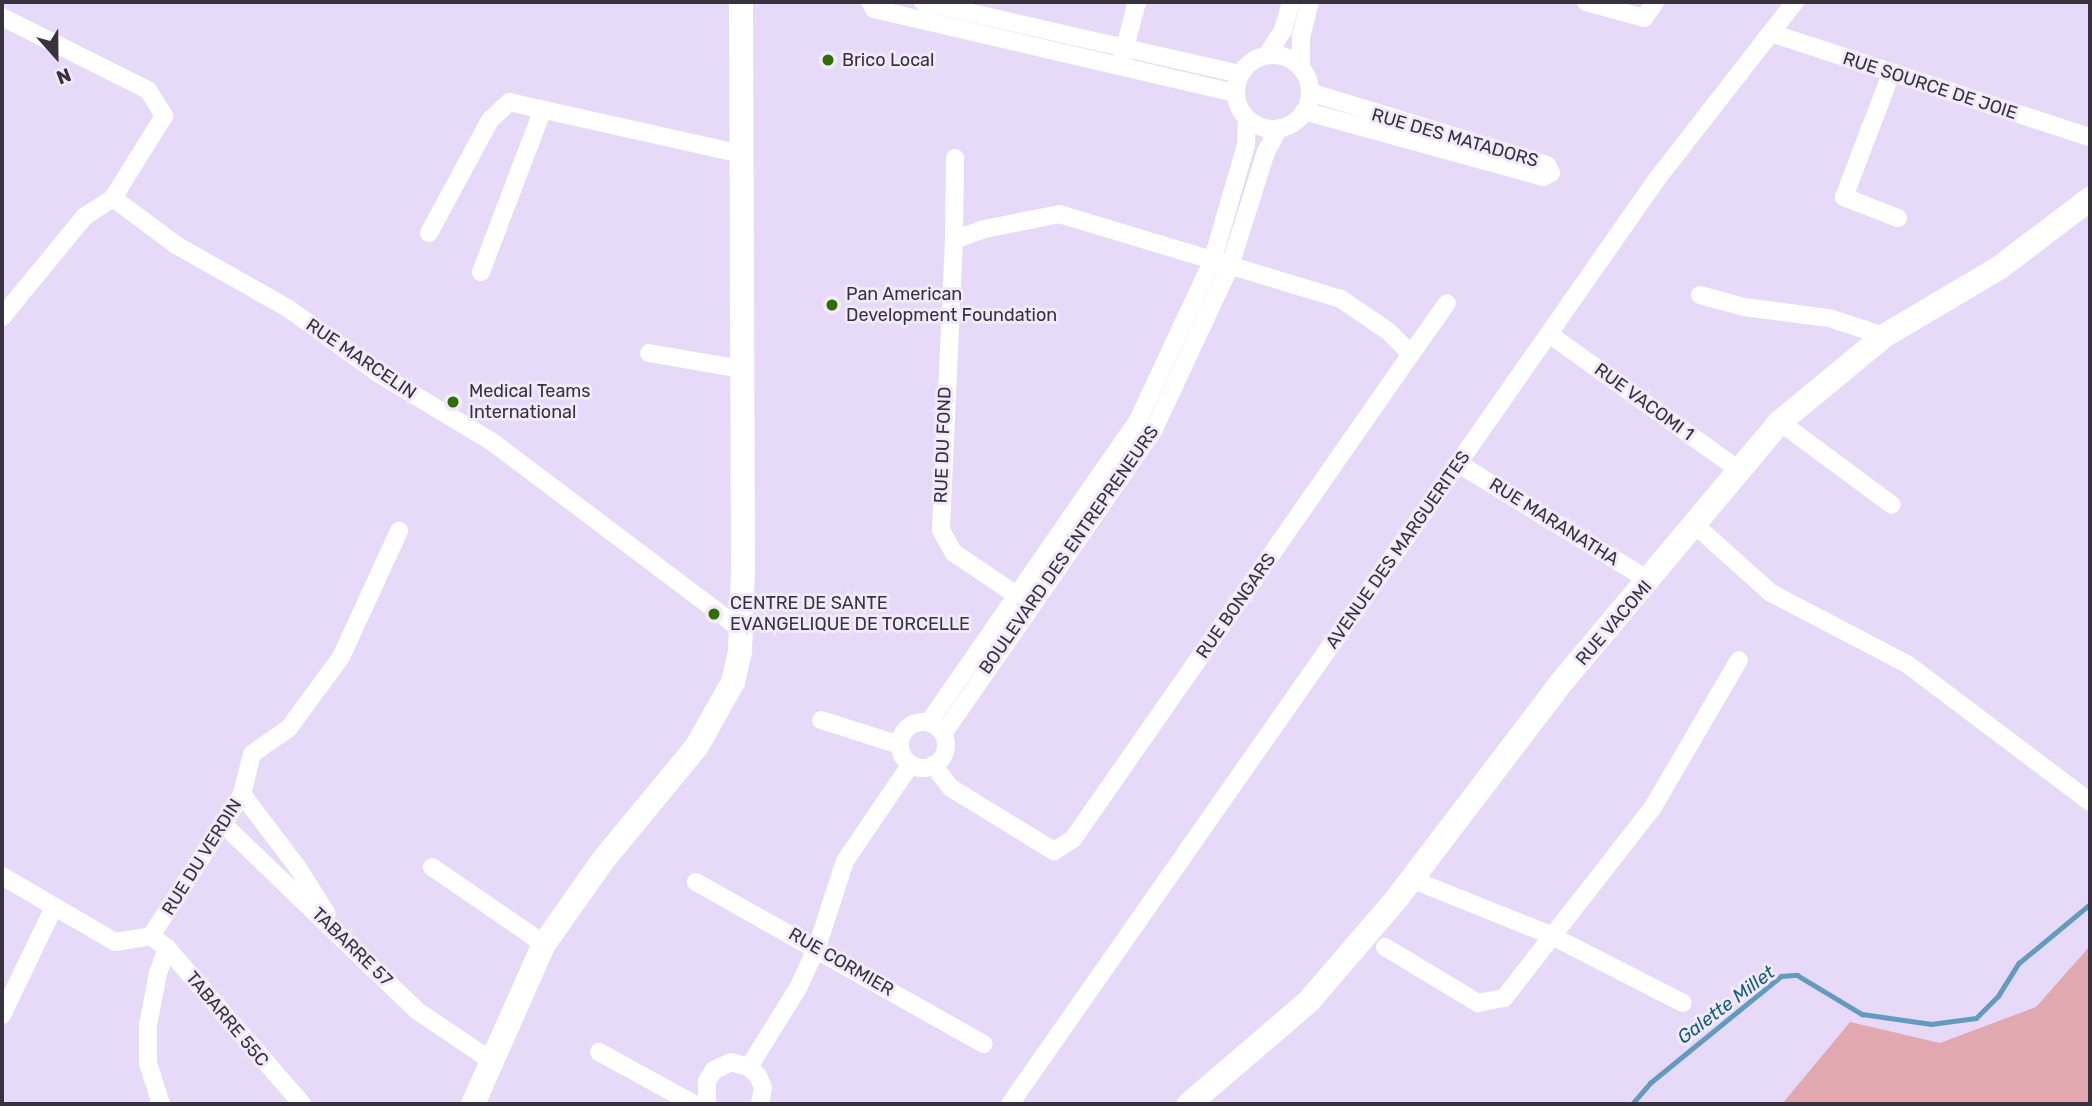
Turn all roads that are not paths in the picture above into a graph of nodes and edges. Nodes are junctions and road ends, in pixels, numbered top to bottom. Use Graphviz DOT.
graph roads {
  1 [pos="741,2"];
  2 [pos="870,2"];
  3 [pos="1138,2"];
  4 [pos="1291,2"];
  5 [pos="1310,2"];
  6 [pos="1586,2"];
  7 [pos="1655,2"];
  8 [pos="1795,2"];
  9 [pos="922,7"];
  10 [pos="2,17"];
  11 [pos="1771,33"];
  12 [pos="1267,55"];
  13 [pos="1123,57"];
  14 [pos="1301,68"];
  15 [pos="1241,74"];
  16 [pos="1891,74"];
  17 [pos="1310,92"];
  18 [pos="1236,93"];
  19 [pos="543,109"];
  20 [pos="1304,111"];
  21 [pos="1247,118"];
  22 [pos="1279,128"];
  23 [pos="2090,137"];
  24 [pos="738,153"];
  25 [pos="955,158"];
  26 [pos="113,198"];
  27 [pos="2090,199"];
  28 [pos="1898,218"];
  29 [pos="429,233"];
  30 [pos="954,240"];
  31 [pos="1212,262"];
  32 [pos="1230,266"];
  33 [pos="481,272"];
  34 [pos="1700,295"];
  35 [pos="1447,303"];
  36 [pos="2,317"];
  37 [pos="1549,334"];
  38 [pos="1884,336"];
  39 [pos="649,353"];
  40 [pos="1412,354"];
  41 [pos="741,369"];
  42 [pos="1780,422"];
  43 [pos="1459,464"];
  44 [pos="1739,470"];
  45 [pos="1892,505"];
  46 [pos="1696,526"];
  47 [pos="399,531"];
  48 [pos="1650,581"];
  49 [pos="1015,595"];
  50 [pos="1031,605"];
  51 [pos="739,628"];
  52 [pos="1739,660"];
  53 [pos="821,720"];
  54 [pos="936,728"];
  55 [pos="900,745"];
  56 [pos="911,764"];
  57 [pos="933,765"];
  58 [pos="242,794"];
  59 [pos="2090,802"];
  60 [pos="222,822"];
  61 [pos="432,867"];
  62 [pos="2,876"];
  63 [pos="1411,879"];
  64 [pos="696,882"];
  65 [pos="54,908"];
  66 [pos="337,932"];
  67 [pos="1550,935"];
  68 [pos="151,936"];
  69 [pos="544,944"];
  70 [pos="817,947"];
  71 [pos="1385,947"];
  72 [pos="167,948"];
  73 [pos="1683,1003"];
  74 [pos="2,1015"];
  75 [pos="983,1044"];
  76 [pos="599,1052"];
  77 [pos="490,1060"];
  78 [pos="749,1066"];
  79 [pos="707,1081"];
  80 [pos="687,1100"];
  81 [pos="1201,1101"];
  82 [pos="161,1104"];
  83 [pos="302,1104"];
  84 [pos="473,1104"];
  85 [pos="707,1104"];
  86 [pos="760,1104"];
  87 [pos="1010,1104"];
  1 -- 24 [label="street"];
  2 -- 9 [label="street"];
  3 -- 13 [label="street"];
  4 -- 12 [label="street"];
  5 -- 14 [label="street"];
  6 -- 7 [label="street"];
  8 -- 11 [label="street, AVENUE DES MARGUERITES"];
  9 -- 13 [label="street"];
  10 -- 26 [label="street"];
  11 -- 16 [label="street, RUE SOURCE DE JOIE"];
  11 -- 37 [label="street, AVENUE DES MARGUERITES"];
  12 -- 14 [label="street"];
  12 -- 15 [label="street"];
  13 -- 15 [label="street"];
  13 -- 18 [label="street"];
  14 -- 17 [label="street"];
  15 -- 18 [label="street"];
  16 -- 23 [label="street, RUE SOURCE DE JOIE"];
  16 -- 28 [label="street"];
  17 -- 20 [label="street"];
  17 -- 20 [label="street, RUE DES MATADORS"];
  18 -- 21 [label="street"];
  19 -- 24 [label="street"];
  19 -- 29 [label="street"];
  19 -- 33 [label="street"];
  20 -- 22 [label="street"];
  21 -- 22 [label="street"];
  21 -- 31 [label="street, BOULEVARD DES ENTREPRENEURS"];
  22 -- 32 [label="street, BOULEVARD DES ENTREPRENEURS"];
  24 -- 41 [label="street"];
  25 -- 30 [label="street, RUE DU FOND"];
  26 -- 36 [label="street"];
  26 -- 51 [label="street, RUE MARCELIN"];
  27 -- 38 [label="street, RUE VACOMI"];
  30 -- 31 [label="street"];
  30 -- 49 [label="street, RUE DU FOND"];
  31 -- 32 [label="street"];
  31 -- 49 [label="street, BOULEVARD DES ENTREPRENEURS"];
  32 -- 40 [label="street"];
  32 -- 50 [label="street, BOULEVARD DES ENTREPRENEURS"];
  34 -- 38 [label="street"];
  35 -- 40 [label="street, RUE BONGARS"];
  37 -- 43 [label="street, AVENUE DES MARGUERITES"];
  37 -- 44 [label="street, RUE VACOMI 1"];
  38 -- 42 [label="street, RUE VACOMI"];
  39 -- 41 [label="street"];
  40 -- 57 [label="street, RUE BONGARS"];
  41 -- 51 [label="street"];
  42 -- 44 [label="street, RUE VACOMI"];
  42 -- 45 [label="street"];
  43 -- 48 [label="street, RUE MARANATHA"];
  43 -- 87 [label="street, AVENUE DES MARGUERITES"];
  44 -- 46 [label="street, RUE VACOMI"];
  46 -- 48 [label="street, RUE VACOMI"];
  46 -- 59 [label="street"];
  47 -- 58 [label="street, RUE DU VERDIN"];
  48 -- 63 [label="street, RUE VACOMI"];
  49 -- 50 [label="street, RUE DU FOND"];
  49 -- 54 [label="street, BOULEVARD DES ENTREPRENEURS"];
  50 -- 54 [label="street, BOULEVARD DES ENTREPRENEURS"];
  51 -- 69 [label="street"];
  52 -- 67 [label="street"];
  53 -- 55 [label="street"];
  54 -- 55 [label="street"];
  54 -- 57 [label="street"];
  55 -- 56 [label="street"];
  56 -- 57 [label="street"];
  56 -- 70 [label="street"];
  58 -- 60 [label="street, RUE DU VERDIN"];
  58 -- 66 [label="street"];
  60 -- 66 [label="street, TABARRE 57"];
  60 -- 68 [label="street, RUE DU VERDIN"];
  61 -- 69 [label="street"];
  62 -- 65 [label="street"];
  63 -- 67 [label="street"];
  63 -- 81 [label="street, RUE VACOMI"];
  64 -- 70 [label="street, RUE CORMIER"];
  65 -- 68 [label="street"];
  65 -- 74 [label="street"];
  66 -- 77 [label="street, TABARRE 57"];
  67 -- 71 [label="street"];
  67 -- 73 [label="street"];
  68 -- 72 [label="street, TABARRE 55C"];
  69 -- 77 [label="street"];
  70 -- 75 [label="street, RUE CORMIER"];
  70 -- 78 [label="street"];
  72 -- 82 [label="street"];
  72 -- 83 [label="street, TABARRE 55C"];
  76 -- 80 [label="street"];
  77 -- 84 [label="street"];
  78 -- 79 [label="street"];
  78 -- 86 [label="street"];
  79 -- 80 [label="street"];
  79 -- 85 [label="street"];
}
